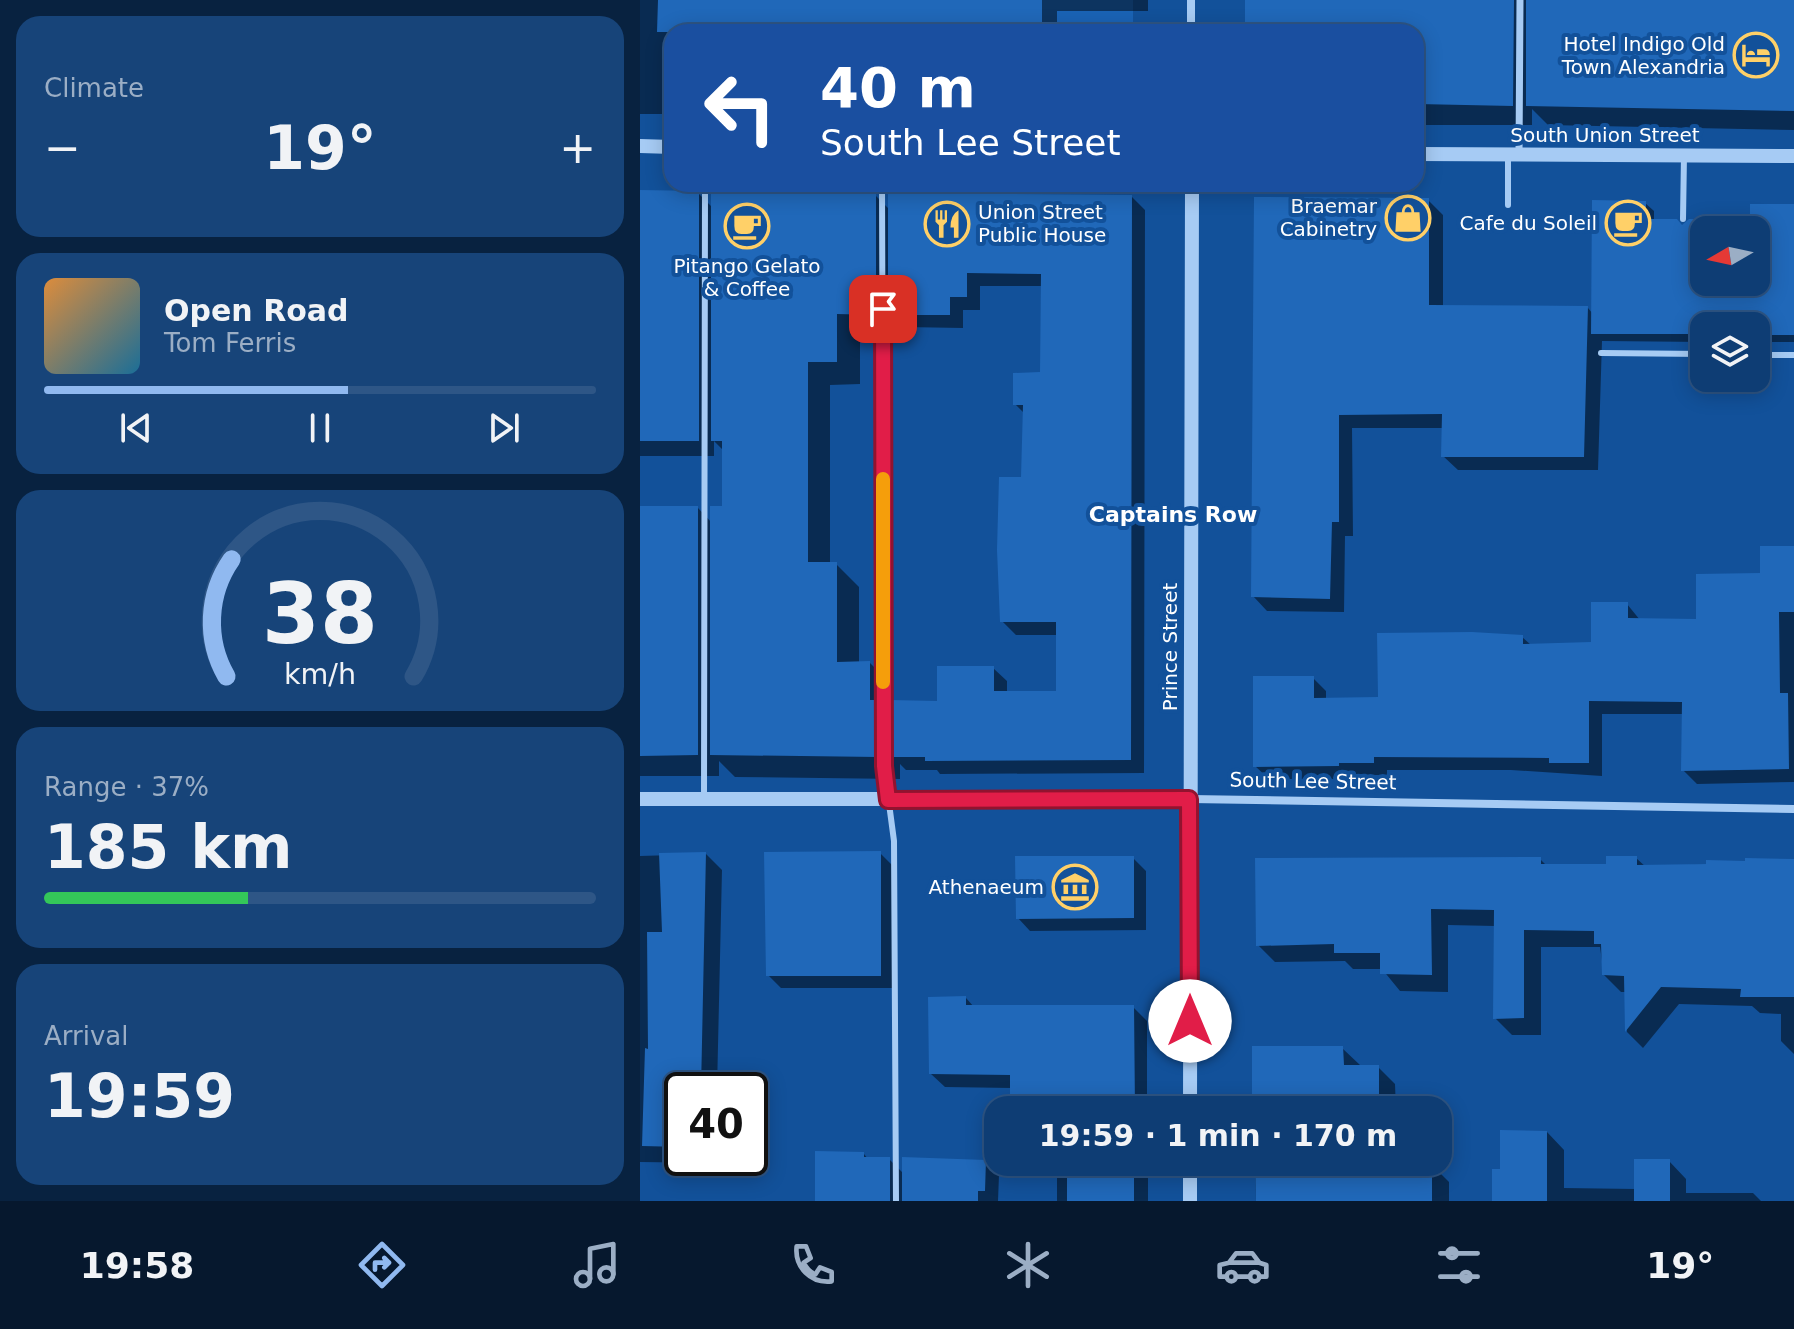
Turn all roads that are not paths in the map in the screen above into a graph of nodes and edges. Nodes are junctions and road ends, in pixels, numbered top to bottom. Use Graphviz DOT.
graph roads {
  1 [pos="1191,0"];
  2 [pos="1520,0"];
  3 [pos="1191,24"];
  4 [pos="640,146"];
  5 [pos="664,147"];
  6 [pos="1424,154"];
  7 [pos="1513,154"];
  8 [pos="1684,155"];
  9 [pos="1794,156"];
  10 [pos="705,192"];
  11 [pos="882,192"];
  12 [pos="1192,192"];
  13 [pos="1508,205"];
  14 [pos="1683,219"];
  15 [pos="1601,353"];
  16 [pos="1690,354"];
  17 [pos="1770,355"];
  18 [pos="1794,355"];
  19 [pos="640,799"];
  20 [pos="704,799"];
  21 [pos="1189,799"];
  22 [pos="888,800"];
  23 [pos="1794,809"];
  24 [pos="1190,1096"];
  25 [pos="1190,1176"];
  26 [pos="896,1201"];
  27 [pos="1190,1201"];
  1 -- 3 [label="street"];
  2 -- 7 [label="street"];
  4 -- 5 [label="street"];
  6 -- 7 [label="street, South Union Street"];
  7 -- 8 [label="street, South Union Street"];
  7 -- 13 [label="lane"];
  8 -- 9 [label="street, South Union Street"];
  8 -- 14 [label="lane"];
  10 -- 20 [label="lane"];
  11 -- 22 [label="lane"];
  12 -- 21 [label="street, Prince Street"];
  15 -- 16 [label="lane"];
  17 -- 18 [label="lane"];
  19 -- 20 [label="street, South Lee Street"];
  20 -- 22 [label="street, South Lee Street"];
  21 -- 22 [label="street, South Lee Street"];
  21 -- 23 [label="street, South Lee Street"];
  21 -- 24 [label="street, Prince Street"];
  22 -- 26 [label="lane"];
  25 -- 27 [label="street"];
}
